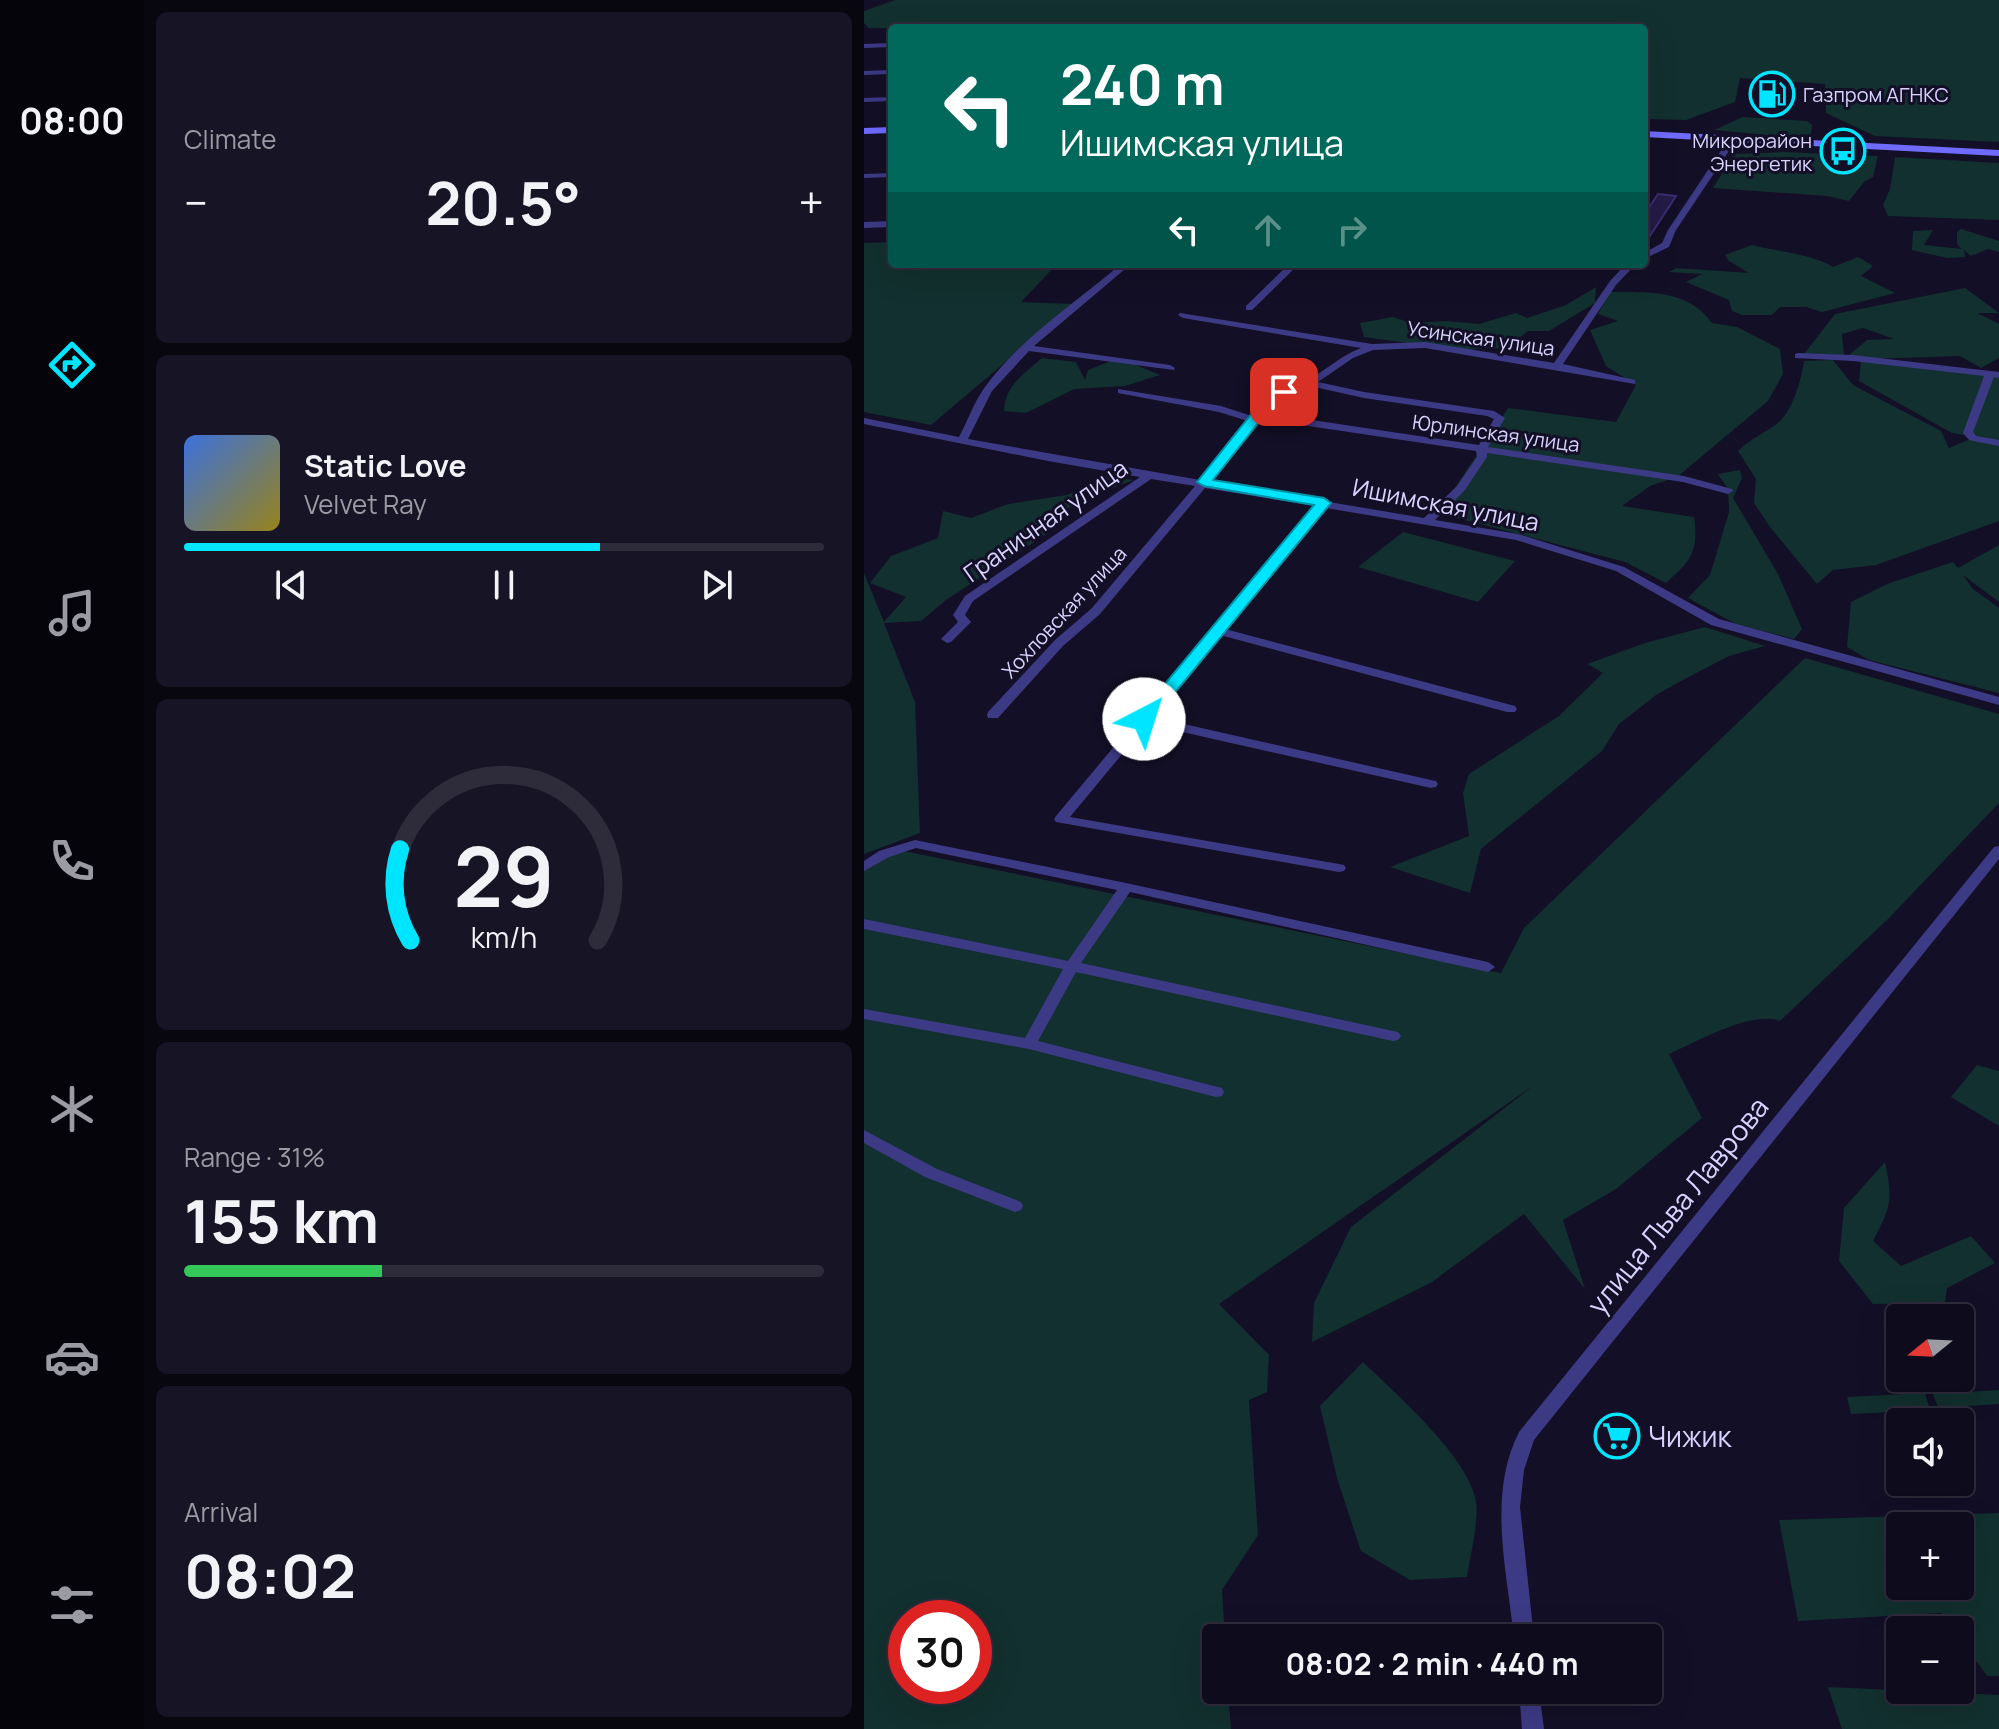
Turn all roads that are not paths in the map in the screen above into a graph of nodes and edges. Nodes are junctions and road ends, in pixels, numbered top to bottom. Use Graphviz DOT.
graph roads {
  1 [pos="888,45"];
  2 [pos="864,47"];
  3 [pos="888,72"];
  4 [pos="864,73"];
  5 [pos="888,99"];
  6 [pos="864,100"];
  7 [pos="888,130"];
  8 [pos="864,131"];
  9 [pos="1648,134"];
  10 [pos="1733,139"];
  11 [pos="1999,153"];
  12 [pos="888,175"];
  13 [pos="864,176"];
  14 [pos="888,224"];
  15 [pos="864,225"];
  16 [pos="1648,254"];
  17 [pos="1122,268"];
  18 [pos="1290,268"];
  19 [pos="1627,268"];
  20 [pos="1249,308"];
  21 [pos="1183,315"];
  22 [pos="1372,347"];
  23 [pos="1030,348"];
  24 [pos="1798,356"];
  25 [pos="1557,366"];
  26 [pos="1170,368"];
  27 [pos="1994,375"];
  28 [pos="1631,382"];
  29 [pos="1309,383"];
  30 [pos="1122,391"];
  31 [pos="1256,417"];
  32 [pos="864,421"];
  33 [pos="963,439"];
  34 [pos="1999,443"];
  35 [pos="1481,450"];
  36 [pos="1151,474"];
  37 [pos="1204,482"];
  38 [pos="1728,491"];
  39 [pos="1324,503"];
  40 [pos="1428,520"];
  41 [pos="1218,631"];
  42 [pos="947,639"];
  43 [pos="1999,701"];
  44 [pos="1511,709"];
  45 [pos="993,715"];
  46 [pos="1144,719"];
  47 [pos="1431,784"];
  48 [pos="1999,850"];
  49 [pos="864,867"];
  50 [pos="1339,868"];
  51 [pos="1126,887"];
  52 [pos="864,924"];
  53 [pos="1072,966"];
  54 [pos="1488,967"];
  55 [pos="864,1014"];
  56 [pos="1393,1036"];
  57 [pos="1029,1044"];
  58 [pos="1216,1092"];
  59 [pos="864,1136"];
  60 [pos="1015,1206"];
  61 [pos="1523,1624"];
  62 [pos="1530,1704"];
  63 [pos="1533,1729"];
  1 -- 2 [label="street"];
  3 -- 4 [label="street"];
  5 -- 6 [label="street"];
  7 -- 8 [label="main road"];
  9 -- 10 [label="main road"];
  10 -- 11 [label="main road"];
  10 -- 16 [label="street"];
  12 -- 13 [label="street"];
  14 -- 15 [label="street"];
  17 -- 23 [label="street"];
  18 -- 20 [label="street"];
  19 -- 25 [label="street"];
  21 -- 22 [label="street, Усинская улица"];
  22 -- 25 [label="street, Усинская улица"];
  22 -- 29 [label="street, Хохловская улица"];
  23 -- 26 [label="street"];
  23 -- 33 [label="street"];
  24 -- 27 [label="street"];
  25 -- 28 [label="street, Усинская улица"];
  27 -- 34 [label="street"];
  29 -- 31 [label="street, Хохловская улица"];
  29 -- 35 [label="street"];
  30 -- 31 [label="street, Юрлинская улица"];
  31 -- 35 [label="street, Юрлинская улица"];
  31 -- 37 [label="street, Хохловская улица"];
  32 -- 33 [label="street, Ишимская улица"];
  33 -- 36 [label="street, Ишимская улица"];
  35 -- 38 [label="street, Юрлинская улица"];
  35 -- 40 [label="street"];
  36 -- 37 [label="street, Ишимская улица"];
  36 -- 42 [label="street, Граничная улица"];
  37 -- 39 [label="street, Ишимская улица"];
  37 -- 45 [label="street, Хохловская улица"];
  39 -- 40 [label="street, Ишимская улица"];
  39 -- 41 [label="street"];
  40 -- 43 [label="street, Ишимская улица"];
  41 -- 44 [label="street"];
  41 -- 46 [label="street"];
  46 -- 47 [label="street"];
  46 -- 50 [label="street"];
  48 -- 61 [label="street, улица Льва Лаврова"];
  49 -- 51 [label="street"];
  51 -- 53 [label="street"];
  51 -- 54 [label="street"];
  52 -- 53 [label="street"];
  53 -- 56 [label="street"];
  53 -- 57 [label="street"];
  55 -- 57 [label="street"];
  57 -- 58 [label="street"];
  59 -- 60 [label="street"];
  62 -- 63 [label="street"];
}
